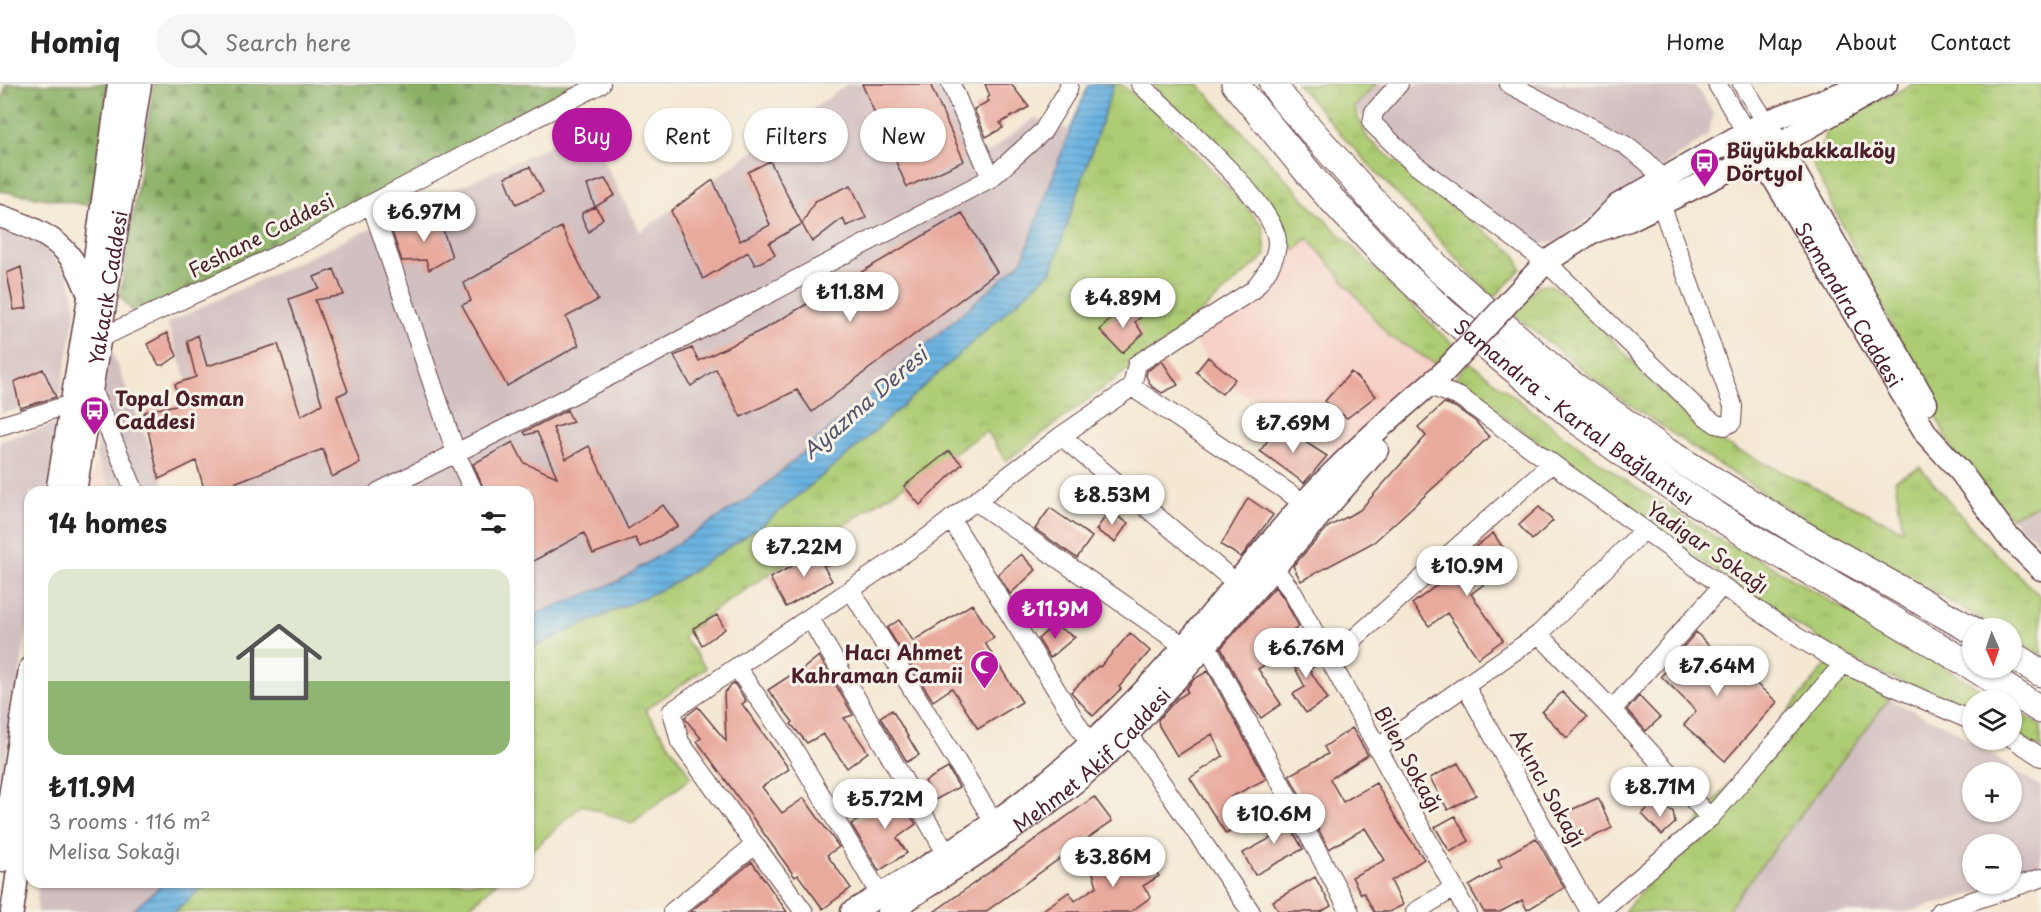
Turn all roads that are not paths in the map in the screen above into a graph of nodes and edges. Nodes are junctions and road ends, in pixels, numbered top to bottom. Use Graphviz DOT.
graph roads {
  1 [pos="119,84"];
  2 [pos="140,84"];
  3 [pos="602,84"];
  4 [pos="951,84"];
  5 [pos="1069,84"];
  6 [pos="1140,84"];
  7 [pos="1234,84"];
  8 [pos="1273,84"];
  9 [pos="1399,84"];
  10 [pos="1509,84"];
  11 [pos="1718,84"];
  12 [pos="1742,84"];
  13 [pos="1866,84"];
  14 [pos="1886,84"];
  15 [pos="1766,122"];
  16 [pos="1746,132"];
  17 [pos="1769,149"];
  18 [pos="991,178"];
  19 [pos="1664,179"];
  20 [pos="371,204"];
  21 [pos="1661,204"];
  22 [pos="0,216"];
  23 [pos="1592,232"];
  24 [pos="1538,270"];
  25 [pos="89,294"];
  26 [pos="98,339"];
  27 [pos="1438,379"];
  28 [pos="1132,387"];
  29 [pos="91,388"];
  30 [pos="71,404"];
  31 [pos="0,426"];
  32 [pos="1061,436"];
  33 [pos="456,453"];
  34 [pos="1552,463"];
  35 [pos="58,486"];
  36 [pos="76,486"];
  37 [pos="132,486"];
  38 [pos="390,486"];
  39 [pos="471,486"];
  40 [pos="975,501"];
  41 [pos="1304,503"];
  42 [pos="951,519"];
  43 [pos="1644,530"];
  44 [pos="1273,567"];
  45 [pos="2041,569"];
  46 [pos="1235,582"];
  47 [pos="1722,586"];
  48 [pos="851,590"];
  49 [pos="810,618"];
  50 [pos="1962,624"];
  51 [pos="1539,634"];
  52 [pos="1195,645"];
  53 [pos="1330,660"];
  54 [pos="1962,660"];
  55 [pos="2022,661"];
  56 [pos="1843,664"];
  57 [pos="737,668"];
  58 [pos="2041,673"];
  59 [pos="1991,678"];
  60 [pos="1466,687"];
  61 [pos="24,707"];
  62 [pos="1612,710"];
  63 [pos="2041,710"];
  64 [pos="1962,717"];
  65 [pos="1128,734"];
  66 [pos="1089,743"];
  67 [pos="2022,745"];
  68 [pos="1377,748"];
  69 [pos="2041,757"];
  70 [pos="1710,818"];
  71 [pos="994,822"];
  72 [pos="24,830"];
  73 [pos="755,845"];
  74 [pos="954,857"];
  75 [pos="0,861"];
  76 [pos="2041,878"];
  77 [pos="1454,888"];
  78 [pos="885,904"];
  79 [pos="13,908"];
  80 [pos="672,912"];
  81 [pos="804,912"];
  82 [pos="852,912"];
  83 [pos="1251,912"];
  84 [pos="1350,912"];
  85 [pos="1415,912"];
  86 [pos="1467,912"];
  87 [pos="1590,912"];
  88 [pos="1599,912"];
  89 [pos="1939,912"];
  1 -- 25 [label="main road, Yakacık Caddesi"];
  2 -- 26 [label="main road, Yakacık Caddesi"];
  3 -- 20 [label="street, Feshane Caddesi"];
  4 -- 18 [label="street"];
  5 -- 18 [label="street"];
  6 -- 28 [label="street"];
  7 -- 54 [label="highway, Samandıra - Kartal Bağlantısı"];
  8 -- 50 [label="highway, Samandıra - Kartal Bağlantısı"];
  9 -- 24 [label="street"];
  10 -- 19 [label="street"];
  11 -- 16 [label="street"];
  12 -- 15 [label="street"];
  13 -- 15 [label="main road"];
  14 -- 17 [label="main road"];
  15 -- 16 [label="main road"];
  15 -- 17 [label="main road, Samandıra Caddesi"];
  16 -- 17 [label="main road, Samandıra Caddesi"];
  16 -- 19 [label="main road"];
  17 -- 21 [label="main road"];
  17 -- 45 [label="main road, Samandıra Caddesi"];
  18 -- 33 [label="street"];
  19 -- 23 [label="main road"];
  20 -- 26 [label="street, Feshane Caddesi"];
  20 -- 33 [label="street"];
  21 -- 23 [label="main road"];
  21 -- 24 [label="street"];
  22 -- 25 [label="main road"];
  23 -- 24 [label="main road"];
  24 -- 27 [label="main road, bridge"];
  25 -- 30 [label="main road, Yakacık Caddesi"];
  26 -- 29 [label="main road, Yakacık Caddesi"];
  27 -- 34 [label="street, Yadigar Sokağı"];
  27 -- 41 [label="main road, Mehmet Akif Caddesi"];
  27 -- 44 [label="main road, Mehmet Akif Caddesi"];
  28 -- 32 [label="street"];
  28 -- 41 [label="street"];
  29 -- 36 [label="main road, Yakacık Caddesi"];
  29 -- 37 [label="street"];
  30 -- 31 [label="street"];
  30 -- 35 [label="main road, Yakacık Caddesi"];
  32 -- 40 [label="street"];
  32 -- 46 [label="street"];
  33 -- 38 [label="street"];
  33 -- 39 [label="street"];
  34 -- 43 [label="street, Yadigar Sokağı"];
  34 -- 53 [label="street"];
  40 -- 42 [label="street"];
  40 -- 52 [label="street"];
  41 -- 46 [label="main road, Mehmet Akif Caddesi"];
  42 -- 48 [label="street"];
  42 -- 66 [label="street"];
  43 -- 47 [label="street, Yadigar Sokağı"];
  43 -- 51 [label="street"];
  44 -- 52 [label="main road, Mehmet Akif Caddesi"];
  44 -- 53 [label="street, Bilen Sokağı"];
  46 -- 52 [label="main road, Mehmet Akif Caddesi"];
  47 -- 56 [label="street, Yadigar Sokağı"];
  47 -- 62 [label="street"];
  48 -- 49 [label="street"];
  48 -- 71 [label="street"];
  49 -- 57 [label="street"];
  49 -- 74 [label="street"];
  51 -- 60 [label="street"];
  51 -- 62 [label="street"];
  52 -- 65 [label="main road, Mehmet Akif Caddesi"];
  52 -- 66 [label="main road, Mehmet Akif Caddesi"];
  52 -- 84 [label="street"];
  53 -- 68 [label="street, Bilen Sokağı"];
  55 -- 58 [label="highway"];
  56 -- 64 [label="street, Yadigar Sokağı"];
  56 -- 70 [label="street"];
  57 -- 73 [label="street"];
  57 -- 78 [label="street"];
  59 -- 63 [label="highway, Samandıra - Kartal Bağlantısı"];
  60 -- 68 [label="street"];
  60 -- 87 [label="street, Akıncı Sokağı"];
  61 -- 75 [label="main road"];
  62 -- 70 [label="street"];
  65 -- 74 [label="main road, Mehmet Akif Caddesi"];
  65 -- 83 [label="street"];
  66 -- 71 [label="main road, Mehmet Akif Caddesi"];
  67 -- 69 [label="street"];
  68 -- 77 [label="street, Bilen Sokağı"];
  70 -- 88 [label="street"];
  71 -- 74 [label="main road, Mehmet Akif Caddesi"];
  72 -- 79 [label="main road"];
  73 -- 80 [label="street"];
  73 -- 81 [label="street"];
  74 -- 78 [label="main road, Mehmet Akif Caddesi"];
  76 -- 89 [label="street"];
  77 -- 85 [label="street"];
  77 -- 86 [label="street, Bilen Sokağı"];
  78 -- 82 [label="main road, Mehmet Akif Caddesi"];
}
